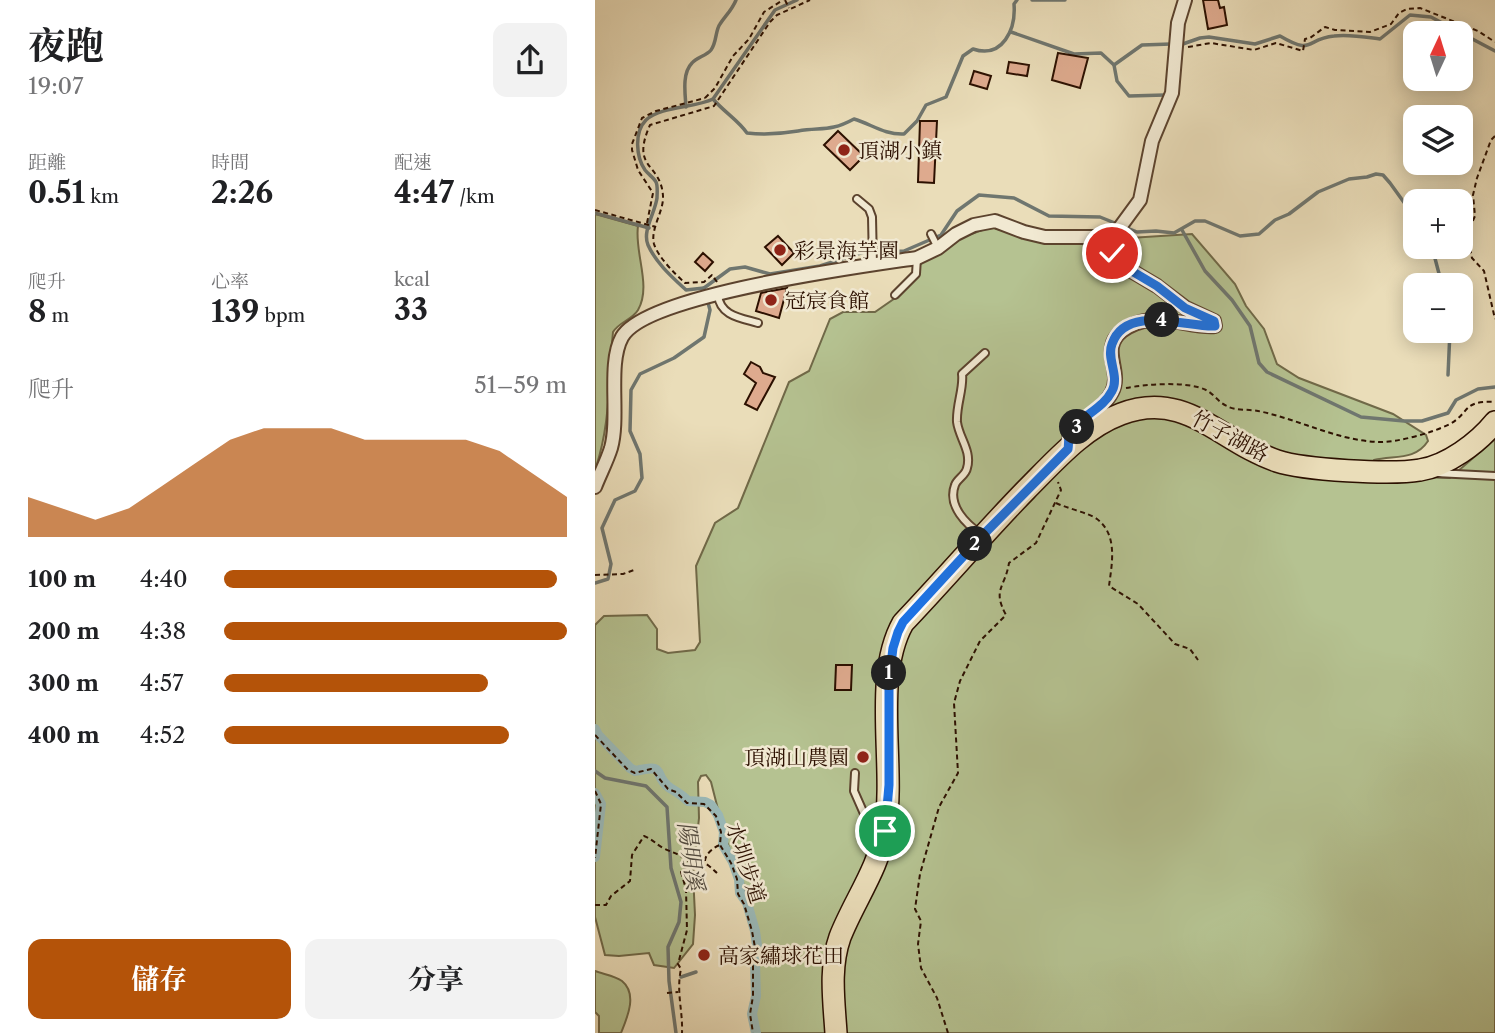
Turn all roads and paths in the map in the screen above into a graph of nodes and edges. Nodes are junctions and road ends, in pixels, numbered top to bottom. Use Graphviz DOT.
graph roads {
  1 [pos="784,0"];
  2 [pos="810,0"];
  3 [pos="1185,0"];
  4 [pos="789,9"];
  5 [pos="1495,42"];
  6 [pos="1176,51"];
  7 [pos="705,98"];
  8 [pos="709,108"];
  9 [pos="1495,135"];
  10 [pos="857,199"];
  11 [pos="595,210"];
  12 [pos="647,223"];
  13 [pos="657,227"];
  14 [pos="931,234"];
  15 [pos="1105,237"];
  16 [pos="938,248"];
  17 [pos="917,258"];
  18 [pos="873,261"];
  19 [pos="712,294"];
  20 [pos="895,295"];
  21 [pos="1495,319"];
  22 [pos="758,323"];
  23 [pos="985,353"];
  24 [pos="1112,392"];
  25 [pos="1495,402"];
  26 [pos="1495,422"];
  27 [pos="1068,449"];
  28 [pos="1050,466"];
  29 [pos="1428,467"];
  30 [pos="1495,476"];
  31 [pos="595,487"];
  32 [pos="1055,503"];
  33 [pos="983,535"];
  34 [pos="634,570"];
  35 [pos="595,575"];
  36 [pos="1198,660"];
  37 [pos="595,735"];
  38 [pos="855,773"];
  39 [pos="595,791"];
  40 [pos="720,845"];
  41 [pos="880,849"];
  42 [pos="595,858"];
  43 [pos="705,862"];
  44 [pos="691,864"];
  45 [pos="717,873"];
  46 [pos="595,905"];
  47 [pos="679,992"];
  48 [pos="667,993"];
  49 [pos="682,1033"];
  50 [pos="753,1033"];
  51 [pos="837,1033"];
  52 [pos="948,1033"];
  1 -- 4 [label="path"];
  1 -- 7 [label="path"];
  2 -- 4 [label="path"];
  3 -- 6 [label="street"];
  4 -- 8 [label="path"];
  5 -- 6 [label="path"];
  6 -- 15 [label="street"];
  7 -- 8 [label="path"];
  7 -- 12 [label="path"];
  8 -- 13 [label="path"];
  9 -- 21 [label="path"];
  10 -- 18 [label="lane"];
  11 -- 12 [label="path"];
  12 -- 13 [label="path"];
  13 -- 19 [label="path"];
  14 -- 16 [label="lane"];
  15 -- 16 [label="street"];
  15 -- 24 [label="street"];
  16 -- 17 [label="street"];
  17 -- 18 [label="street"];
  17 -- 20 [label="lane"];
  18 -- 19 [label="street"];
  19 -- 22 [label="lane"];
  19 -- 31 [label="street"];
  23 -- 33 [label="lane"];
  24 -- 25 [label="path"];
  24 -- 27 [label="street"];
  26 -- 29 [label="main road"];
  27 -- 28 [label="main road, 竹子湖路"];
  27 -- 29 [label="main road, 竹子湖路"];
  28 -- 32 [label="path"];
  28 -- 33 [label="main road, 竹子湖路"];
  29 -- 30 [label="lane"];
  32 -- 36 [label="path"];
  32 -- 52 [label="path"];
  33 -- 41 [label="main road, 竹子湖路"];
  34 -- 35 [label="path"];
  37 -- 40 [label="path, 水圳步道"];
  38 -- 41 [label="lane"];
  39 -- 42 [label="path"];
  40 -- 43 [label="path"];
  40 -- 50 [label="path, 水圳步道"];
  41 -- 51 [label="main road, 竹子湖路"];
  43 -- 44 [label="path"];
  43 -- 45 [label="path"];
  44 -- 46 [label="path"];
  44 -- 47 [label="path"];
  47 -- 48 [label="path"];
  47 -- 49 [label="path"];
}
